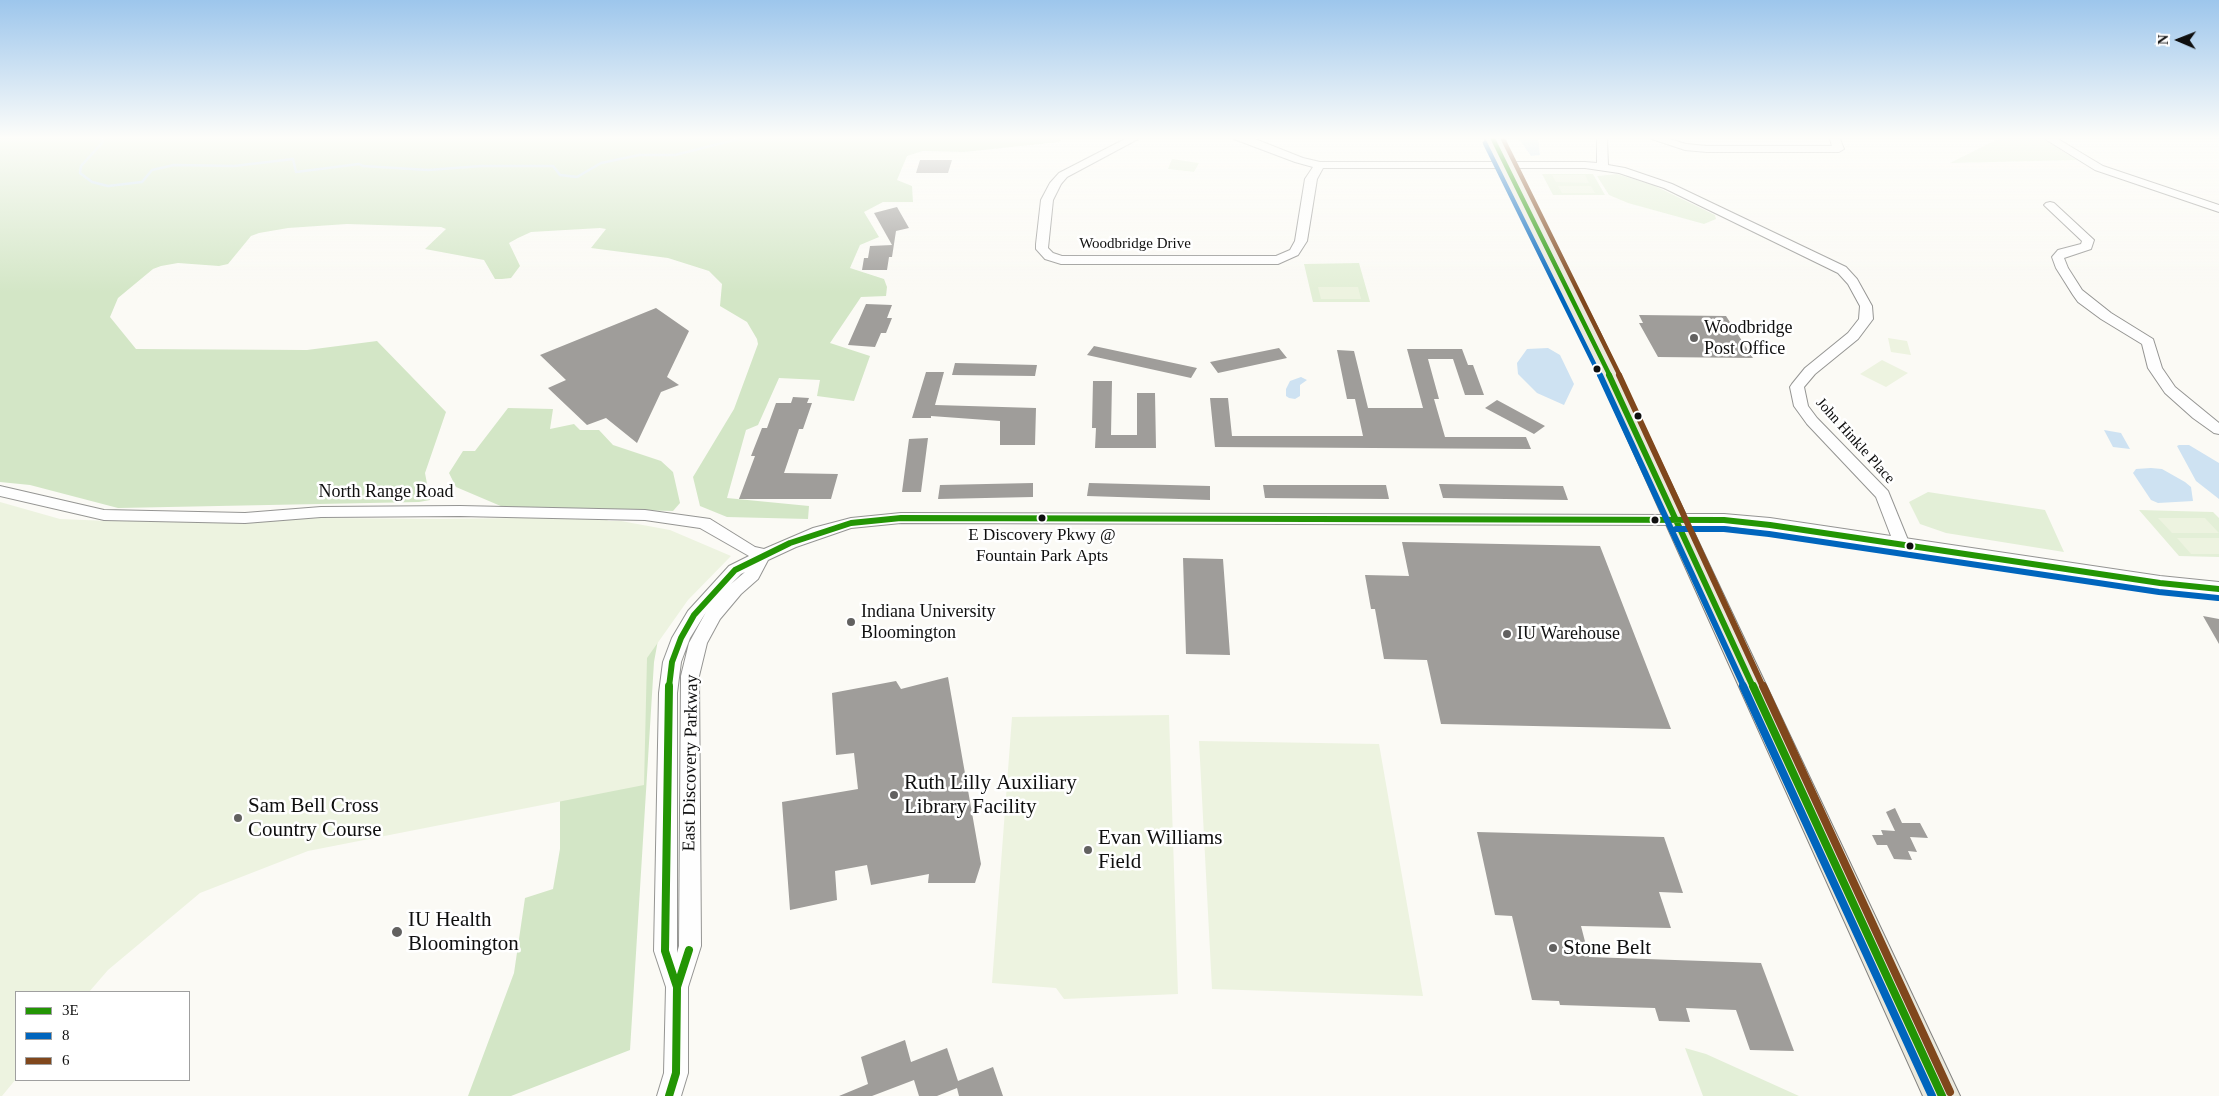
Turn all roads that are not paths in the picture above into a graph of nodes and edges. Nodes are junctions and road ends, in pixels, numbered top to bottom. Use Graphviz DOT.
graph roads {
  1 [pos="1052,190"];
  2 [pos="1309,190"];
  3 [pos="1519,190"];
  4 [pos="1677,190"];
  5 [pos="2164,190"];
  6 [pos="2050,205"];
  7 [pos="2219,209"];
  8 [pos="2219,430"];
  9 [pos="0,491"];
  10 [pos="1676,520"];
  11 [pos="1902,545"];
  12 [pos="764,557"];
  13 [pos="2219,589"];
  14 [pos="669,1096"];
  15 [pos="1942,1096"];
  1 -- 2 [label="street, Woodbridge Drive"];
  3 -- 10 [label="main road"];
  4 -- 11 [label="street, John Hinkle Place"];
  5 -- 7 [label="street"];
  6 -- 8 [label="street"];
  9 -- 12 [label="street, North Range Road"];
  10 -- 11 [label="street"];
  10 -- 12 [label="street"];
  10 -- 15 [label="main road"];
  11 -- 13 [label="street"];
  12 -- 14 [label="street, East Discovery Parkway"];
}
